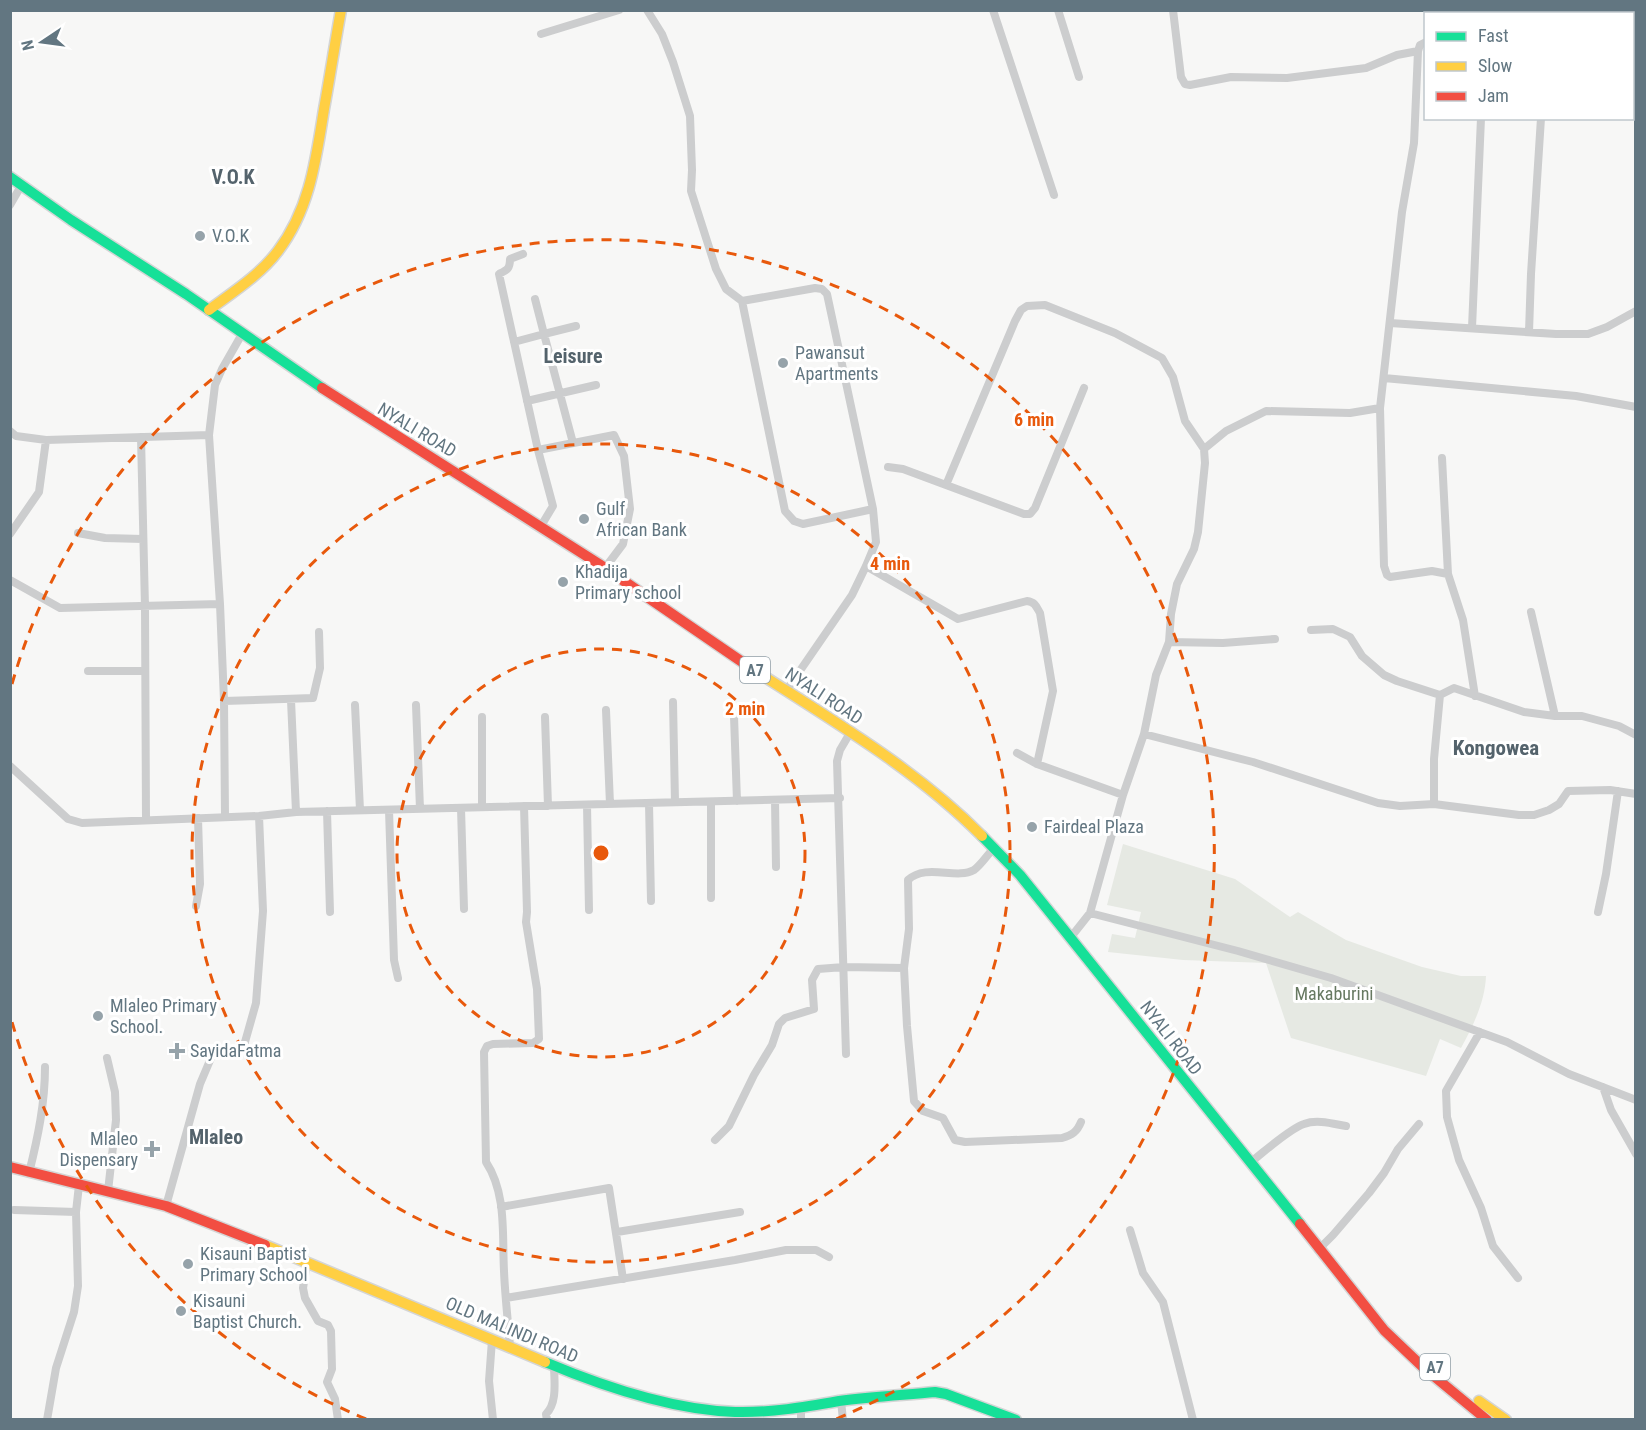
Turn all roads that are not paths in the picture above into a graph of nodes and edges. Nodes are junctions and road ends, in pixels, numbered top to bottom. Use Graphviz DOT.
graph roads {
  1 [pos="341,10"];
  2 [pos="619,10"];
  3 [pos="647,10"];
  4 [pos="993,10"];
  5 [pos="1058,10"];
  6 [pos="1173,10"];
  7 [pos="541,34"];
  8 [pos="1424,43"];
  9 [pos="1418,51"];
  10 [pos="1079,77"];
  11 [pos="1481,120"];
  12 [pos="1541,120"];
  13 [pos="10,177"];
  14 [pos="21,186"];
  15 [pos="1054,195"];
  16 [pos="10,205"];
  17 [pos="523,254"];
  18 [pos="535,299"];
  19 [pos="742,301"];
  20 [pos="209,310"];
  21 [pos="1635,311"];
  22 [pos="1390,323"];
  23 [pos="576,326"];
  24 [pos="1472,328"];
  25 [pos="1529,332"];
  26 [pos="242,334"];
  27 [pos="544,334"];
  28 [pos="514,342"];
  29 [pos="1384,378"];
  30 [pos="596,385"];
  31 [pos="1084,388"];
  32 [pos="561,394"];
  33 [pos="527,401"];
  34 [pos="1380,408"];
  35 [pos="1635,408"];
  36 [pos="11,433"];
  37 [pos="209,435"];
  38 [pos="141,437"];
  39 [pos="46,440"];
  40 [pos="573,443"];
  41 [pos="1204,449"];
  42 [pos="538,450"];
  43 [pos="1442,458"];
  44 [pos="888,466"];
  45 [pos="946,485"];
  46 [pos="873,509"];
  47 [pos="541,526"];
  48 [pos="78,533"];
  49 [pos="10,534"];
  50 [pos="143,539"];
  51 [pos="866,566"];
  52 [pos="605,568"];
  53 [pos="1448,573"];
  54 [pos="10,580"];
  55 [pos="220,604"];
  56 [pos="145,606"];
  57 [pos="1531,612"];
  58 [pos="1311,630"];
  59 [pos="320,632"];
  60 [pos="1275,639"];
  61 [pos="1169,642"];
  62 [pos="88,671"];
  63 [pos="145,671"];
  64 [pos="786,691"];
  65 [pos="1440,695"];
  66 [pos="1475,696"];
  67 [pos="291,700"];
  68 [pos="224,701"];
  69 [pos="673,702"];
  70 [pos="355,705"];
  71 [pos="416,705"];
  72 [pos="606,710"];
  73 [pos="734,716"];
  74 [pos="1555,716"];
  75 [pos="482,717"];
  76 [pos="545,717"];
  77 [pos="850,733"];
  78 [pos="1143,734"];
  79 [pos="1635,735"];
  80 [pos="1017,753"];
  81 [pos="1037,764"];
  82 [pos="10,766"];
  83 [pos="1618,791"];
  84 [pos="1635,794"];
  85 [pos="1123,795"];
  86 [pos="840,798"];
  87 [pos="775,800"];
  88 [pos="737,801"];
  89 [pos="675,802"];
  90 [pos="711,802"];
  91 [pos="649,803"];
  92 [pos="610,804"];
  93 [pos="1434,804"];
  94 [pos="586,805"];
  95 [pos="524,806"];
  96 [pos="548,806"];
  97 [pos="482,807"];
  98 [pos="461,808"];
  99 [pos="420,809"];
  100 [pos="360,810"];
  101 [pos="389,810"];
  102 [pos="327,811"];
  103 [pos="296,812"];
  104 [pos="225,816"];
  105 [pos="259,816"];
  106 [pos="198,818"];
  107 [pos="146,820"];
  108 [pos="994,848"];
  109 [pos="776,867"];
  110 [pos="711,898"];
  111 [pos="651,901"];
  112 [pos="196,906"];
  113 [pos="464,909"];
  114 [pos="589,910"];
  115 [pos="330,912"];
  116 [pos="1598,912"];
  117 [pos="1090,913"];
  118 [pos="1071,937"];
  119 [pos="844,967"];
  120 [pos="904,968"];
  121 [pos="398,978"];
  122 [pos="1480,1032"];
  123 [pos="846,1054"];
  124 [pos="107,1058"];
  125 [pos="45,1066"];
  126 [pos="1603,1087"];
  127 [pos="1635,1100"];
  128 [pos="1081,1122"];
  129 [pos="1419,1125"];
  130 [pos="1346,1126"];
  131 [pos="715,1140"];
  132 [pos="1635,1154"];
  133 [pos="1251,1162"];
  134 [pos="10,1167"];
  135 [pos="29,1173"];
  136 [pos="79,1185"];
  137 [pos="108,1191"];
  138 [pos="166,1206"];
  139 [pos="501,1207"];
  140 [pos="14,1210"];
  141 [pos="76,1212"];
  142 [pos="740,1212"];
  143 [pos="1130,1230"];
  144 [pos="617,1232"];
  145 [pos="1318,1250"];
  146 [pos="829,1257"];
  147 [pos="307,1263"];
  148 [pos="1518,1278"];
  149 [pos="623,1279"];
  150 [pos="506,1298"];
  151 [pos="492,1340"];
  152 [pos="510,1346"];
  153 [pos="554,1365"];
  154 [pos="841,1401"];
  155 [pos="801,1414"];
  156 [pos="1496,1418"];
  157 [pos="47,1419"];
  158 [pos="338,1419"];
  159 [pos="493,1419"];
  160 [pos="547,1419"];
  161 [pos="843,1419"];
  162 [pos="1016,1419"];
  163 [pos="1192,1419"];
  1 -- 20 [label="main road"];
  2 -- 7 [label="street"];
  3 -- 19 [label="street"];
  4 -- 15 [label="street"];
  5 -- 10 [label="street"];
  6 -- 9 [label="street"];
  8 -- 9 [label="street"];
  9 -- 22 [label="street"];
  11 -- 24 [label="street"];
  12 -- 25 [label="street"];
  13 -- 14 [label="main road, NYALI ROAD / A7"];
  14 -- 16 [label="street"];
  14 -- 20 [label="main road, NYALI ROAD / A7"];
  17 -- 28 [label="street"];
  18 -- 27 [label="street"];
  19 -- 46 [label="street"];
  19 -- 46 [label="street"];
  20 -- 26 [label="main road, NYALI ROAD / A7"];
  21 -- 25 [label="street"];
  22 -- 24 [label="street"];
  22 -- 29 [label="street"];
  23 -- 27 [label="street"];
  24 -- 25 [label="street"];
  26 -- 37 [label="street"];
  26 -- 47 [label="main road, NYALI ROAD / A7"];
  27 -- 28 [label="street"];
  27 -- 32 [label="street"];
  28 -- 33 [label="street"];
  29 -- 34 [label="street"];
  29 -- 35 [label="street"];
  30 -- 32 [label="street"];
  31 -- 45 [label="street"];
  32 -- 33 [label="street"];
  32 -- 40 [label="street"];
  33 -- 42 [label="street"];
  34 -- 41 [label="street"];
  34 -- 53 [label="street"];
  36 -- 39 [label="street"];
  37 -- 38 [label="street"];
  37 -- 55 [label="street"];
  38 -- 39 [label="street"];
  38 -- 50 [label="street"];
  39 -- 49 [label="street"];
  40 -- 42 [label="street"];
  40 -- 52 [label="street"];
  41 -- 45 [label="street"];
  41 -- 61 [label="street"];
  42 -- 47 [label="street"];
  43 -- 53 [label="street"];
  44 -- 45 [label="street"];
  46 -- 51 [label="street"];
  47 -- 52 [label="main road, NYALI ROAD / A7"];
  48 -- 50 [label="street"];
  50 -- 56 [label="street"];
  51 -- 64 [label="street"];
  51 -- 81 [label="street"];
  52 -- 64 [label="main road, NYALI ROAD / A7"];
  53 -- 66 [label="street"];
  54 -- 56 [label="street"];
  55 -- 56 [label="street"];
  55 -- 68 [label="street"];
  56 -- 63 [label="street"];
  57 -- 74 [label="street"];
  58 -- 65 [label="street"];
  59 -- 67 [label="street"];
  60 -- 61 [label="street"];
  61 -- 78 [label="street"];
  62 -- 63 [label="street"];
  63 -- 107 [label="street"];
  64 -- 77 [label="main road, NYALI ROAD / A7"];
  65 -- 66 [label="street"];
  65 -- 93 [label="street"];
  66 -- 74 [label="street"];
  67 -- 68 [label="street"];
  67 -- 103 [label="street"];
  68 -- 104 [label="street"];
  69 -- 89 [label="street"];
  70 -- 100 [label="street"];
  71 -- 99 [label="street"];
  72 -- 92 [label="street"];
  73 -- 88 [label="street"];
  74 -- 79 [label="street"];
  75 -- 97 [label="street"];
  76 -- 96 [label="street"];
  77 -- 86 [label="street"];
  77 -- 108 [label="main road, NYALI ROAD / A7"];
  78 -- 85 [label="street"];
  78 -- 93 [label="street"];
  80 -- 81 [label="street"];
  81 -- 85 [label="street"];
  82 -- 107 [label="street"];
  83 -- 84 [label="street"];
  83 -- 93 [label="street"];
  83 -- 116 [label="street"];
  85 -- 117 [label="street"];
  86 -- 87 [label="street"];
  86 -- 119 [label="street"];
  87 -- 88 [label="street"];
  87 -- 109 [label="street"];
  88 -- 90 [label="street"];
  89 -- 90 [label="street"];
  89 -- 91 [label="street"];
  90 -- 110 [label="street"];
  91 -- 92 [label="street"];
  91 -- 111 [label="street"];
  92 -- 94 [label="street"];
  94 -- 96 [label="street"];
  94 -- 114 [label="street"];
  95 -- 96 [label="street"];
  95 -- 97 [label="street"];
  95 -- 139 [label="street"];
  97 -- 98 [label="street"];
  98 -- 99 [label="street"];
  98 -- 113 [label="street"];
  99 -- 101 [label="street"];
  100 -- 101 [label="street"];
  100 -- 102 [label="street"];
  101 -- 121 [label="street"];
  102 -- 103 [label="street"];
  102 -- 115 [label="street"];
  103 -- 105 [label="street"];
  104 -- 105 [label="street"];
  104 -- 106 [label="street"];
  105 -- 138 [label="street"];
  106 -- 107 [label="street"];
  106 -- 112 [label="street"];
  108 -- 118 [label="main road, NYALI ROAD / A7"];
  108 -- 120 [label="street"];
  117 -- 118 [label="street"];
  117 -- 122 [label="street"];
  118 -- 133 [label="main road, NYALI ROAD / A7"];
  119 -- 120 [label="street"];
  119 -- 123 [label="street"];
  119 -- 131 [label="street"];
  120 -- 128 [label="street"];
  122 -- 126 [label="street"];
  122 -- 148 [label="street"];
  124 -- 137 [label="street"];
  125 -- 135 [label="street"];
  126 -- 127 [label="street"];
  126 -- 132 [label="street"];
  129 -- 145 [label="street"];
  130 -- 133 [label="street"];
  133 -- 145 [label="main road, NYALI ROAD / A7"];
  134 -- 135 [label="main road, OLD MALINDI ROAD"];
  135 -- 136 [label="main road, OLD MALINDI ROAD"];
  136 -- 137 [label="main road, OLD MALINDI ROAD"];
  136 -- 141 [label="street"];
  137 -- 138 [label="main road, OLD MALINDI ROAD"];
  138 -- 147 [label="main road, OLD MALINDI ROAD"];
  139 -- 144 [label="street"];
  139 -- 150 [label="street"];
  140 -- 141 [label="street"];
  141 -- 157 [label="street"];
  142 -- 144 [label="street"];
  143 -- 163 [label="street"];
  144 -- 149 [label="street"];
  145 -- 156 [label="main road, NYALI ROAD / A7"];
  146 -- 149 [label="street"];
  147 -- 151 [label="main road, OLD MALINDI ROAD"];
  147 -- 158 [label="street"];
  149 -- 150 [label="street"];
  150 -- 152 [label="street"];
  151 -- 152 [label="main road, OLD MALINDI ROAD"];
  151 -- 159 [label="street"];
  152 -- 153 [label="main road, OLD MALINDI ROAD"];
  153 -- 155 [label="main road, OLD MALINDI ROAD"];
  153 -- 160 [label="street"];
  154 -- 155 [label="main road, OLD MALINDI ROAD"];
  154 -- 161 [label="street"];
  154 -- 162 [label="main road, OLD MALINDI ROAD"];
}
